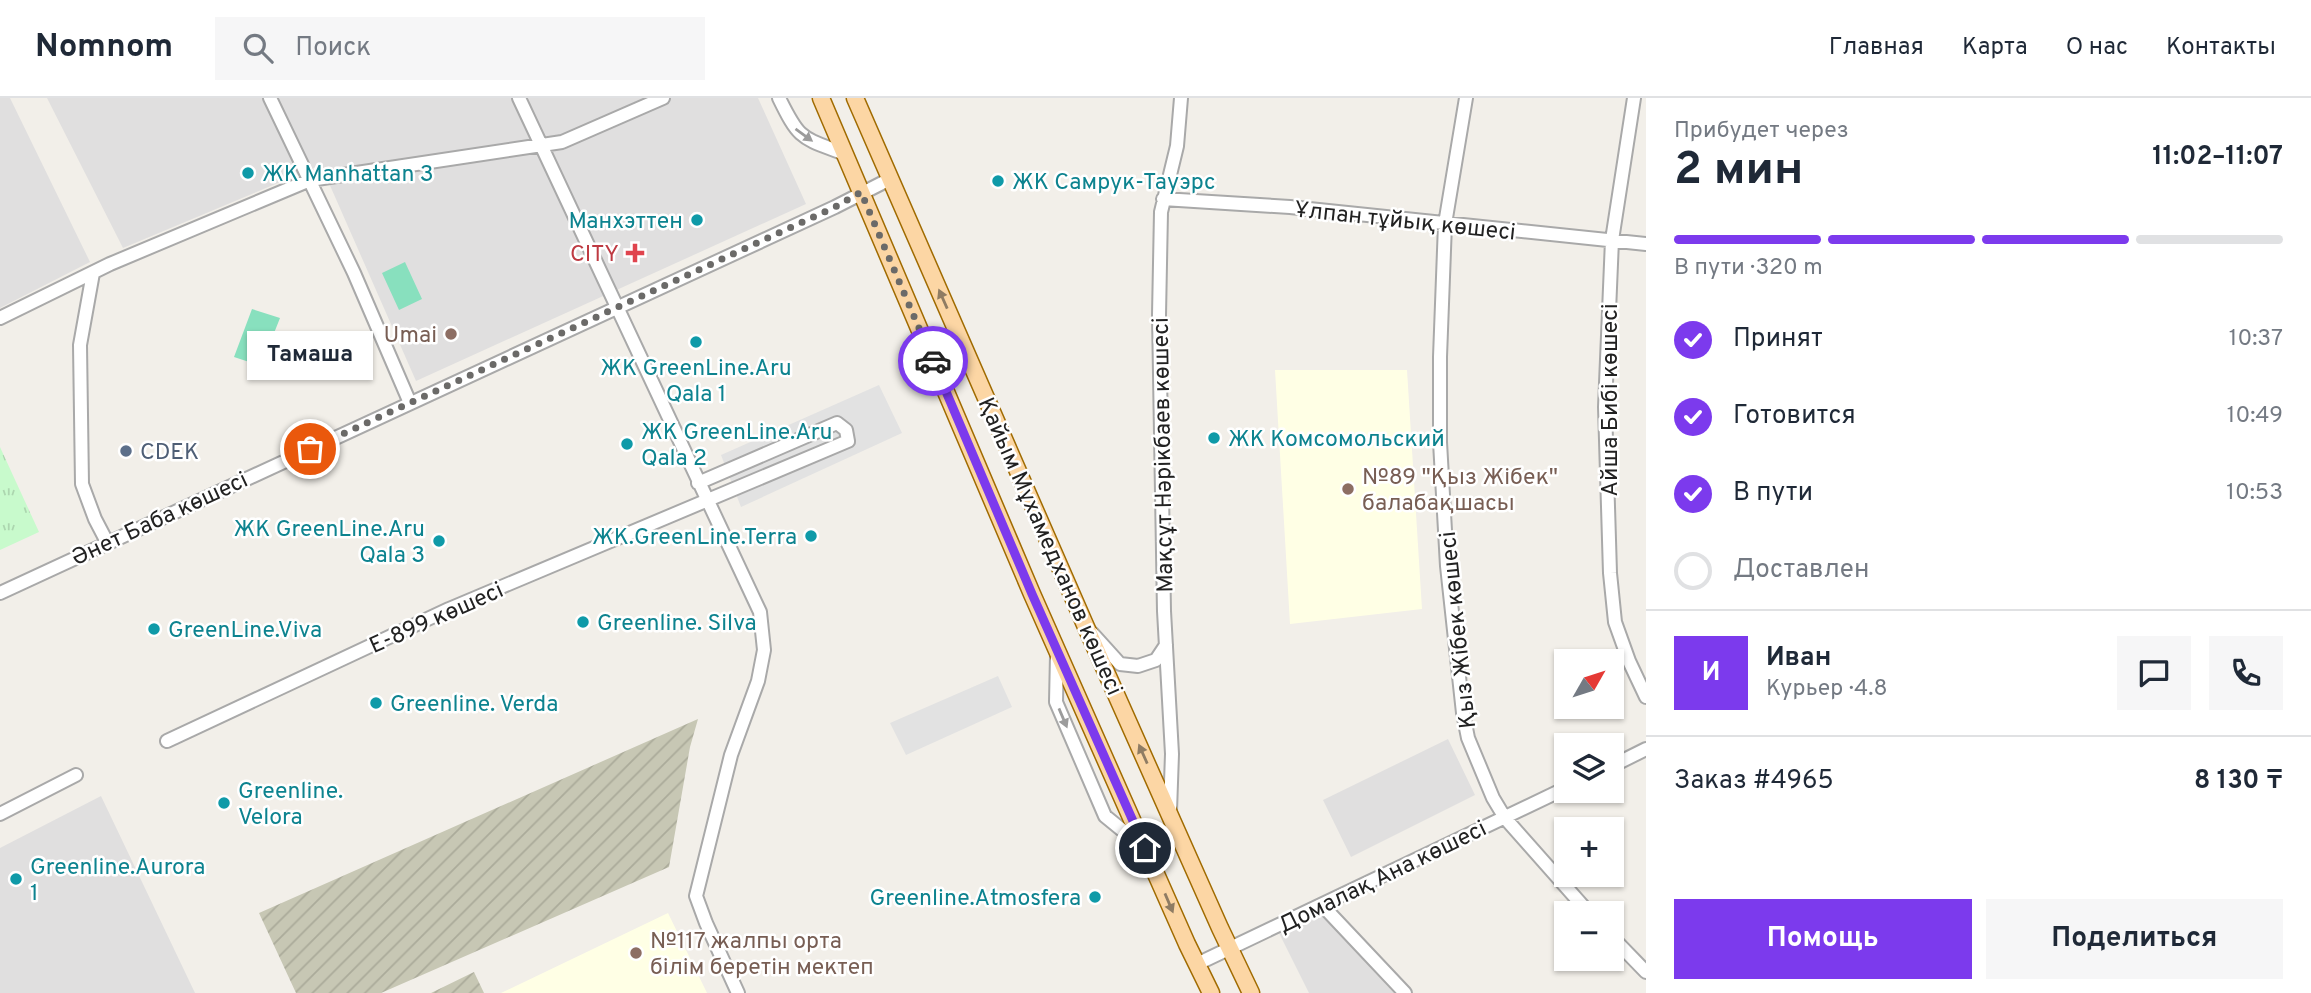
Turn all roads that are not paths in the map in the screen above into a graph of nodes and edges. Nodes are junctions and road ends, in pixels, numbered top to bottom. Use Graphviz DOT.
graph roads {
  1 [pos="271,98"];
  2 [pos="519,98"];
  3 [pos="663,98"];
  4 [pos="779,98"];
  5 [pos="821,98"];
  6 [pos="855,98"];
  7 [pos="1181,98"];
  8 [pos="1466,98"];
  9 [pos="1633,98"];
  10 [pos="541,144"];
  11 [pos="845,154"];
  12 [pos="890,179"];
  13 [pos="310,180"];
  14 [pos="861,192"];
  15 [pos="1163,199"];
  16 [pos="1445,224"];
  17 [pos="1612,240"];
  18 [pos="1646,244"];
  19 [pos="93,273"];
  20 [pos="617,306"];
  21 [pos="0,318"];
  22 [pos="410,403"];
  23 [pos="698,483"];
  24 [pos="708,499"];
  25 [pos="107,542"];
  26 [pos="0,592"];
  27 [pos="1086,627"];
  28 [pos="1166,644"];
  29 [pos="1058,651"];
  30 [pos="1646,697"];
  31 [pos="167,741"];
  32 [pos="1646,749"];
  33 [pos="1624,760"];
  34 [pos="76,775"];
  35 [pos="1554,794"];
  36 [pos="0,814"];
  37 [pos="1170,814"];
  38 [pos="1504,818"];
  39 [pos="1145,848"];
  40 [pos="1578,901"];
  41 [pos="1322,905"];
  42 [pos="1230,949"];
  43 [pos="1624,949"];
  44 [pos="1197,964"];
  45 [pos="1646,972"];
  46 [pos="738,993"];
  47 [pos="1211,993"];
  48 [pos="1251,993"];
  49 [pos="1405,993"];
  1 -- 13 [label="street"];
  2 -- 10 [label="street"];
  3 -- 10 [label="street"];
  4 -- 11 [label="street, one-way"];
  5 -- 11 [label="main road, Қайым Мұхамедханов көшесі"];
  6 -- 12 [label="main road, Қайым Мұхамедханов көшесі"];
  7 -- 15 [label="street, Мақсұт Нәрікбаев көшесі"];
  8 -- 16 [label="street, Қыз Жібек көшесі"];
  9 -- 17 [label="street, Айша Бибі көшесі"];
  10 -- 13 [label="street"];
  10 -- 20 [label="street"];
  11 -- 14 [label="main road, Қайым Мұхамедханов көшесі"];
  12 -- 14 [label="street, Әнет Баба көшесі"];
  27 -- 12 [label="main road, Қайым Мұхамедханов көшесі, one-way"];
  13 -- 19 [label="street"];
  13 -- 22 [label="street"];
  14 -- 20 [label="street, Әнет Баба көшесі"];
  14 -- 29 [label="main road, Қайым Мұхамедханов көшесі"];
  15 -- 16 [label="street, Ұлпан тұйық көшесі"];
  15 -- 28 [label="street, Мақсұт Нәрікбаев көшесі"];
  16 -- 17 [label="street, Ұлпан тұйық көшесі"];
  16 -- 38 [label="street, Қыз Жібек көшесі"];
  17 -- 18 [label="street, Ұлпан тұйық көшесі"];
  17 -- 30 [label="street, Айша Бибі көшесі"];
  19 -- 21 [label="street"];
  19 -- 25 [label="street"];
  20 -- 22 [label="street, Әнет Баба көшесі"];
  20 -- 23 [label="street"];
  22 -- 25 [label="street, Әнет Баба көшесі"];
  23 -- 24 [label="street"];
  23 -- 24 [label="street, Е-899 көшесі"];
  24 -- 31 [label="street, Е-899 көшесі"];
  24 -- 46 [label="street"];
  25 -- 26 [label="street, Әнет Баба көшесі"];
  27 -- 28 [label="street"];
  37 -- 27 [label="main road, Қайым Мұхамедханов көшесі, one-way"];
  28 -- 37 [label="street, Мақсұт Нәрікбаев көшесі"];
  29 -- 39 [label="main road, Қайым Мұхамедханов көшесі"];
  29 -- 39 [label="street, one-way"];
  32 -- 33 [label="street"];
  34 -- 36 [label="street"];
  35 -- 38 [label="street, Домалақ Ана көшесі"];
  37 -- 42 [label="main road, Қайым Мұхамедханов көшесі"];
  38 -- 40 [label="street, Қыз Жібек көшесі"];
  38 -- 41 [label="street, Домалақ Ана көшесі"];
  39 -- 44 [label="main road, Қайым Мұхамедханов көшесі, one-way"];
  41 -- 42 [label="street, Домалақ Ана көшесі"];
  41 -- 49 [label="street"];
  42 -- 44 [label="street, Домалақ Ана көшесі"];
  42 -- 48 [label="main road, Қайым Мұхамедханов көшесі"];
  43 -- 45 [label="street"];
  44 -- 47 [label="main road, Қайым Мұхамедханов көшесі"];
}
